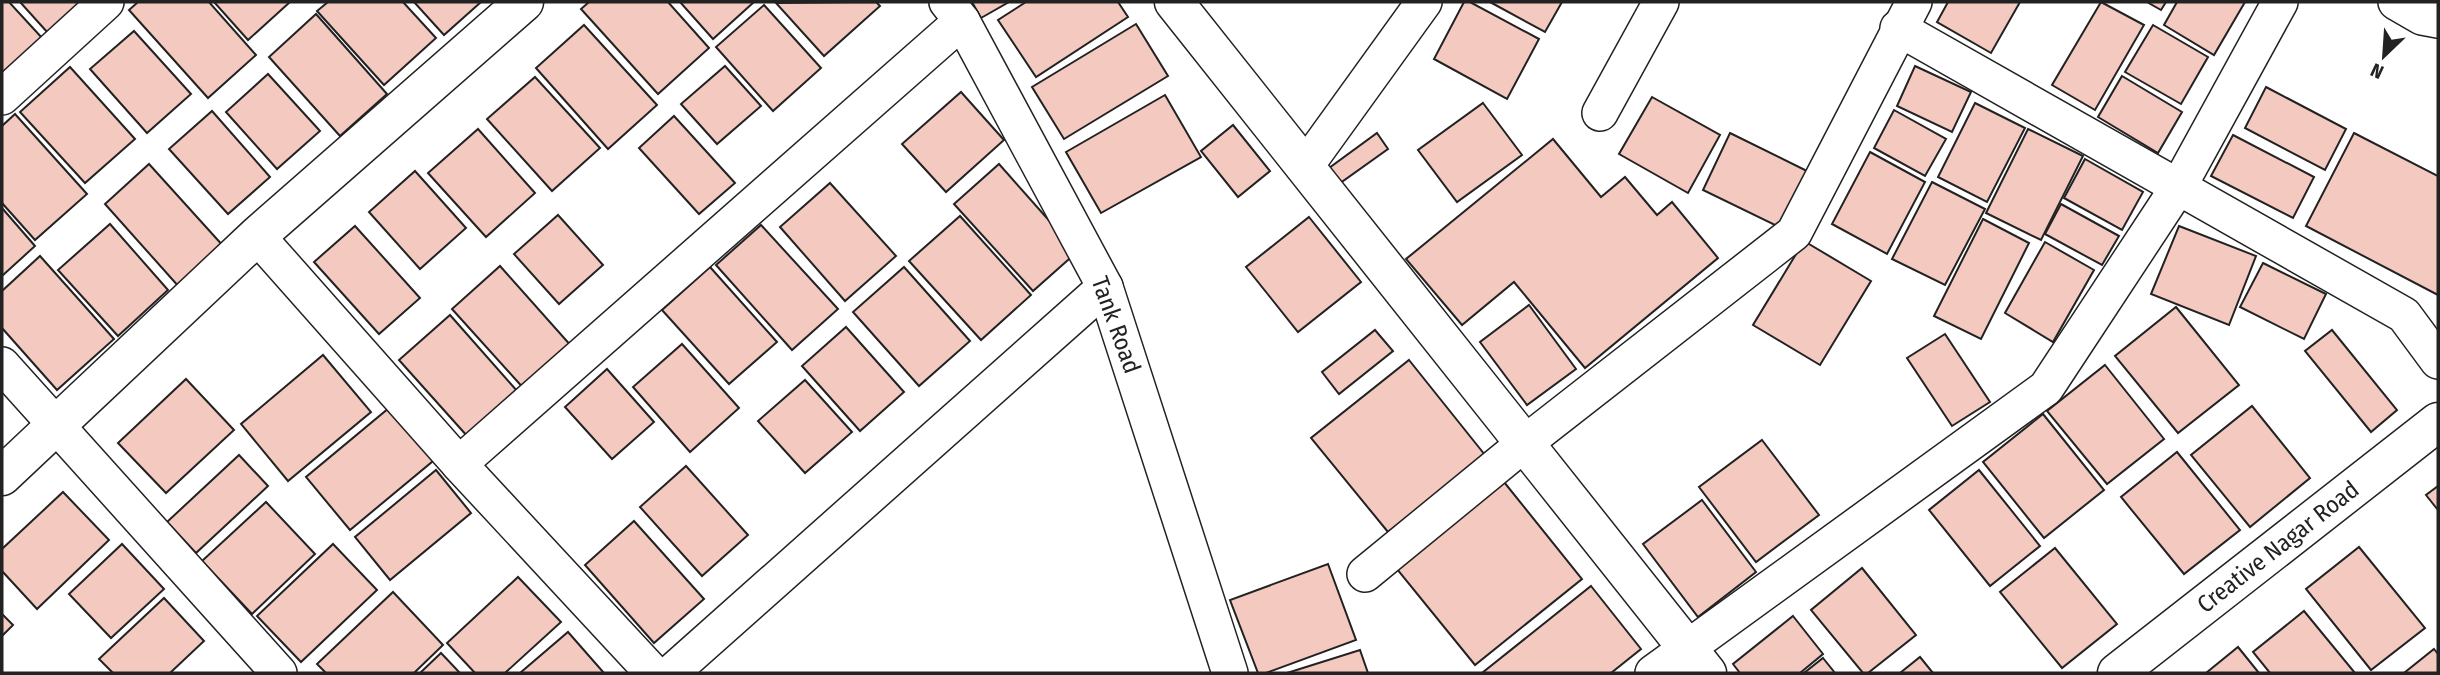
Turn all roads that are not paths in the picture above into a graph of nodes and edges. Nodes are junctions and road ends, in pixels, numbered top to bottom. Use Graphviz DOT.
graph roads {
  1 [pos="106,2"];
  2 [pos="524,2"];
  3 [pos="1424,2"];
  4 [pos="1661,2"];
  5 [pos="2280,2"];
  6 [pos="2396,2"];
  7 [pos="1188,7"];
  8 [pos="955,12"];
  9 [pos="1906,15"];
  10 [pos="2438,20"];
  11 [pos="2,97"];
  12 [pos="1600,113"];
  13 [pos="1305,167"];
  14 [pos="2179,186"];
  15 [pos="257,236"];
  16 [pos="1105,286"];
  17 [pos="2438,361"];
  18 [pos="2,365"];
  19 [pos="2438,422"];
  20 [pos="57,425"];
  21 [pos="1525,443"];
  22 [pos="459,464"];
  23 [pos="2,476"];
  24 [pos="1365,574"];
  25 [pos="1697,660"];
  26 [pos="279,673"];
  27 [pos="653,673"];
  28 [pos="671,673"];
  29 [pos="1230,673"];
  30 [pos="1653,673"];
  31 [pos="2117,673"];
  1 -- 11 [label="street"];
  2 -- 15 [label="street"];
  3 -- 13 [label="street"];
  4 -- 12 [label="street"];
  5 -- 14 [label="street"];
  6 -- 10 [label="street"];
  7 -- 13 [label="street"];
  8 -- 16 [label="street, Tank Road"];
  8 -- 22 [label="street"];
  9 -- 14 [label="street"];
  9 -- 21 [label="street"];
  13 -- 21 [label="street"];
  14 -- 17 [label="street"];
  14 -- 25 [label="street"];
  15 -- 20 [label="street"];
  15 -- 22 [label="street"];
  16 -- 28 [label="street"];
  16 -- 29 [label="street, Tank Road"];
  18 -- 20 [label="street"];
  19 -- 31 [label="street, Creative Nagar Road"];
  20 -- 23 [label="street"];
  20 -- 26 [label="street"];
  21 -- 24 [label="street"];
  21 -- 25 [label="street"];
  22 -- 27 [label="street"];
  25 -- 30 [label="street"];
}
